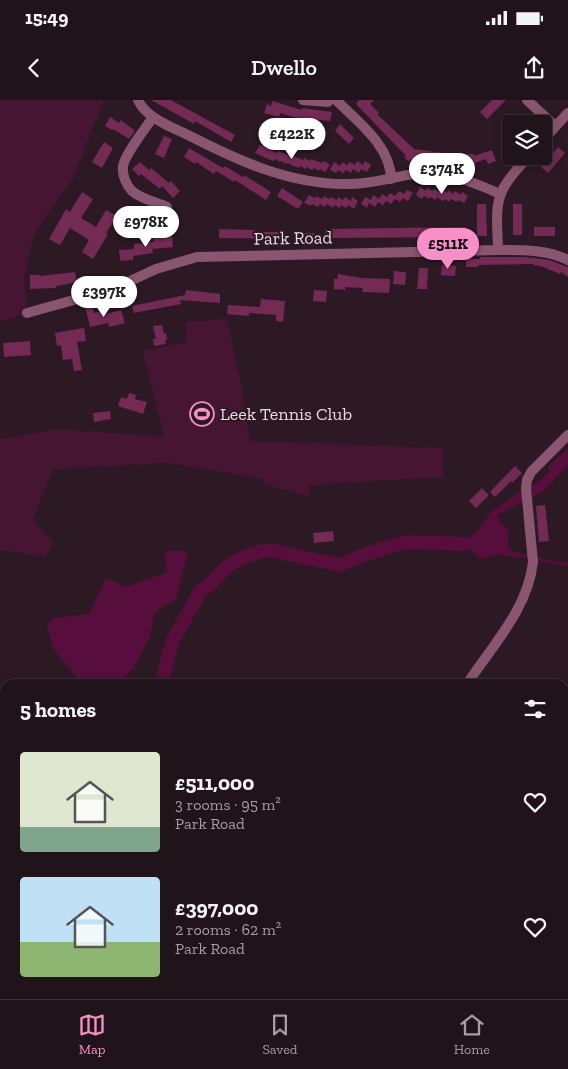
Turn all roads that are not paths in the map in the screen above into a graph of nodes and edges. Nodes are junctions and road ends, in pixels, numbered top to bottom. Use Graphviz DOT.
graph roads {
  1 [pos="138,100"];
  2 [pos="302,100"];
  3 [pos="329,100"];
  4 [pos="336,100"];
  5 [pos="527,100"];
  6 [pos="568,113"];
  7 [pos="153,117"];
  8 [pos="555,126"];
  9 [pos="552,130"];
  10 [pos="521,165"];
  11 [pos="392,179"];
  12 [pos="500,194"];
  13 [pos="168,207"];
  14 [pos="498,250"];
  15 [pos="568,260"];
  16 [pos="27,313"];
  17 [pos="568,435"];
  18 [pos="471,679"];
  1 -- 7 [label="street"];
  2 -- 3 [label="street"];
  4 -- 11 [label="street"];
  5 -- 8 [label="street"];
  6 -- 8 [label="street"];
  7 -- 11 [label="street"];
  7 -- 13 [label="street"];
  8 -- 9 [label="street"];
  10 -- 12 [label="street"];
  11 -- 12 [label="street"];
  12 -- 14 [label="street"];
  14 -- 15 [label="street, Park Road"];
  14 -- 16 [label="street, Park Road"];
  17 -- 18 [label="street"];
}
